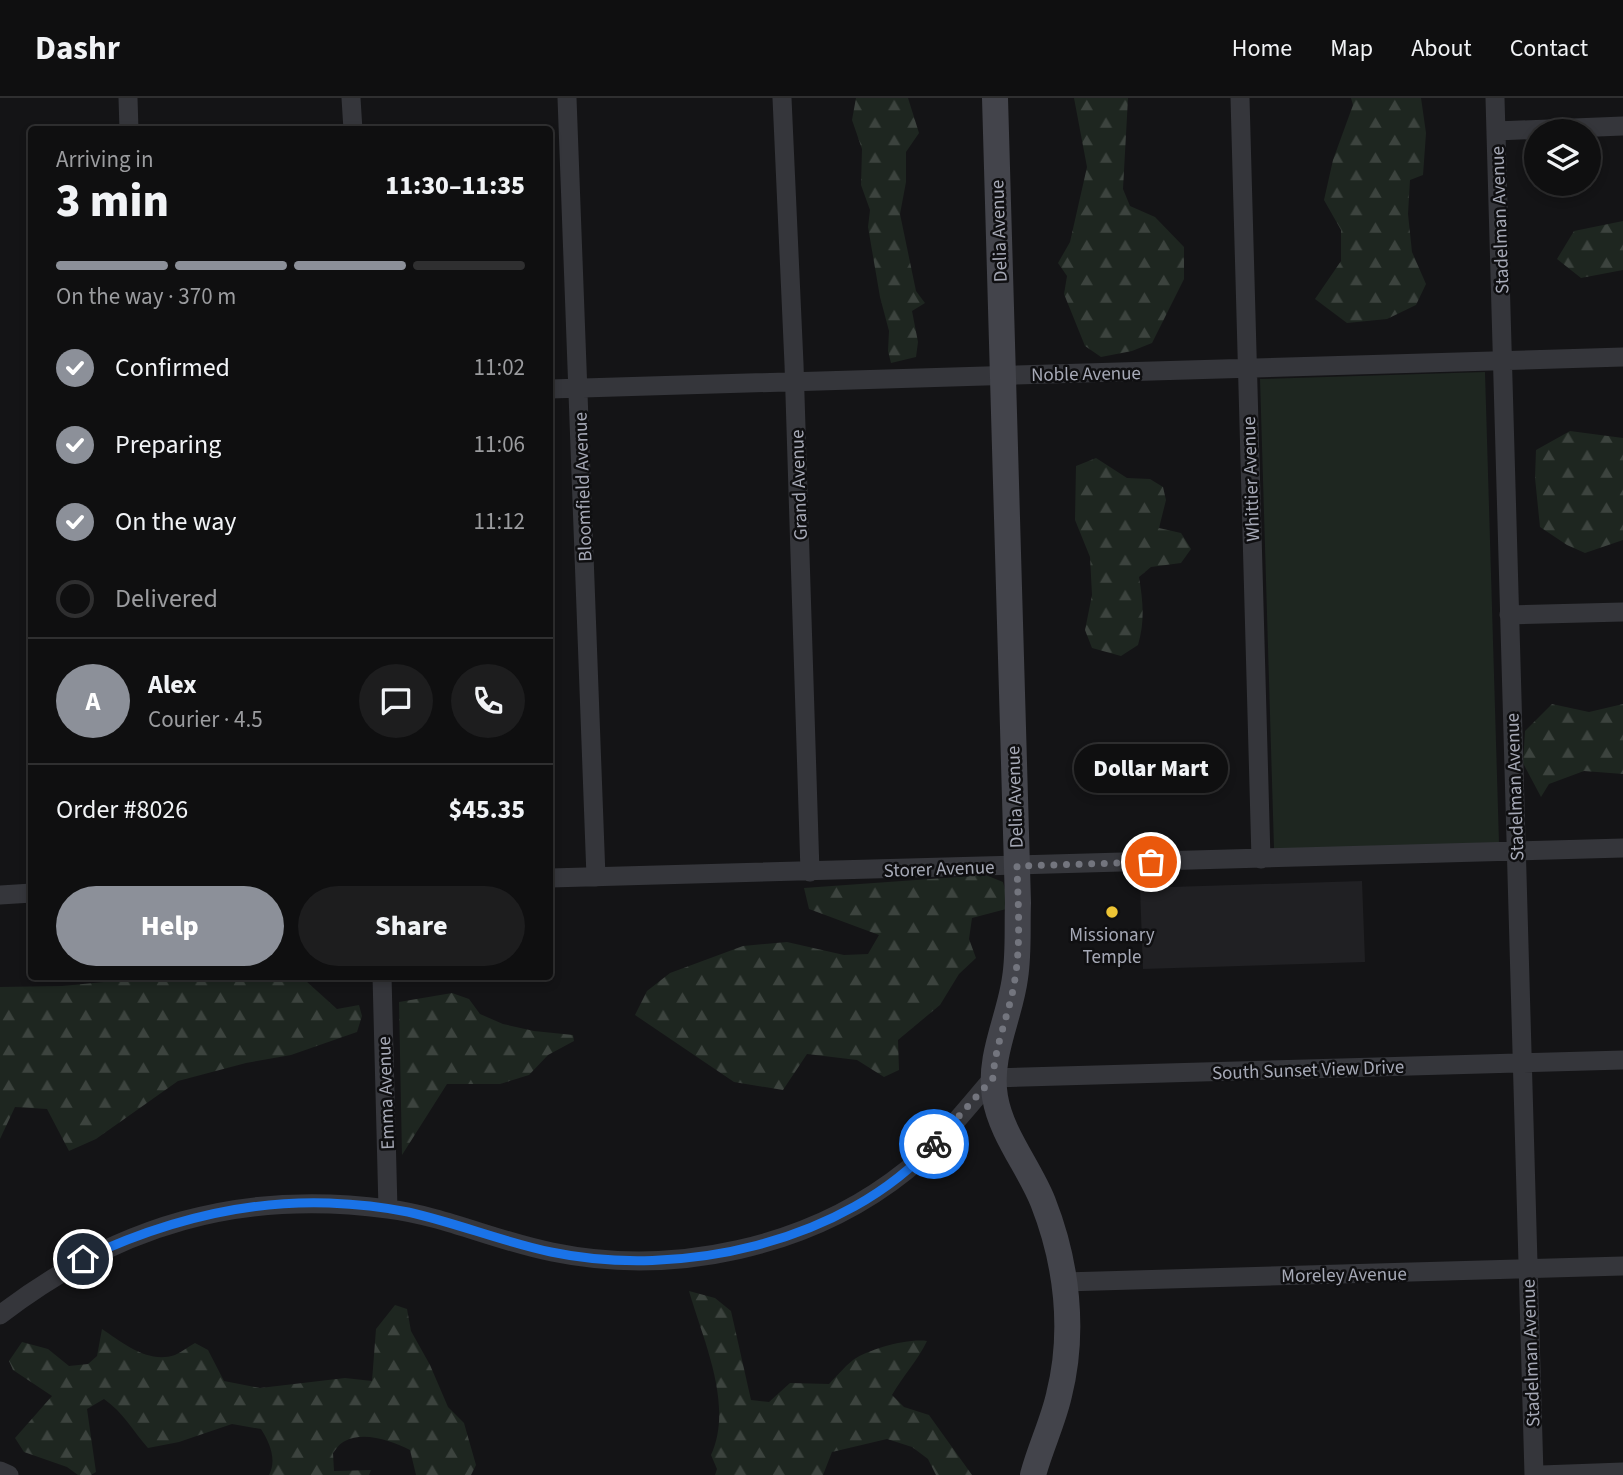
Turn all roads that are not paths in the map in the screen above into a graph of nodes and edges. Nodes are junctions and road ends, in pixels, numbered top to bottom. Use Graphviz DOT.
graph roads {
  1 [pos="128,98"];
  2 [pos="351,98"];
  3 [pos="567,98"];
  4 [pos="782,98"];
  5 [pos="995,98"];
  6 [pos="1240,98"];
  7 [pos="1495,98"];
  8 [pos="129,126"];
  9 [pos="353,126"];
  10 [pos="1623,126"];
  11 [pos="1496,131"];
  12 [pos="1623,357"];
  13 [pos="1503,360"];
  14 [pos="1248,369"];
  15 [pos="1002,375"];
  16 [pos="794,382"];
  17 [pos="578,388"];
  18 [pos="553,389"];
  19 [pos="1623,612"];
  20 [pos="1509,615"];
  21 [pos="1623,848"];
  22 [pos="1516,851"];
  23 [pos="1261,859"];
  24 [pos="1017,866"];
  25 [pos="810,872"];
  26 [pos="596,877"];
  27 [pos="553,878"];
  28 [pos="28,893"];
  29 [pos="0,895"];
  30 [pos="382,980"];
  31 [pos="1623,1060"];
  32 [pos="1521,1063"];
  33 [pos="993,1078"];
  34 [pos="388,1209"];
  35 [pos="1623,1266"];
  36 [pos="1528,1269"];
  37 [pos="1064,1282"];
  38 [pos="0,1315"];
  39 [pos="0,1471"];
  40 [pos="1623,1472"];
  41 [pos="9,1475"];
  42 [pos="1033,1475"];
  43 [pos="1534,1475"];
  44 [pos="1541,1475"];
  1 -- 8 [label="street"];
  2 -- 9 [label="street"];
  3 -- 17 [label="street, Bloomfield Avenue"];
  4 -- 16 [label="street, Grand Avenue"];
  5 -- 15 [label="street, Delia Avenue"];
  6 -- 14 [label="street, Whittier Avenue"];
  7 -- 11 [label="street, Stadelman Avenue"];
  10 -- 11 [label="street"];
  11 -- 13 [label="street, Stadelman Avenue"];
  12 -- 13 [label="street, Noble Avenue"];
  13 -- 14 [label="street, Noble Avenue"];
  13 -- 20 [label="street, Stadelman Avenue"];
  14 -- 15 [label="street, Noble Avenue"];
  14 -- 23 [label="street, Whittier Avenue"];
  15 -- 16 [label="street, Noble Avenue"];
  15 -- 24 [label="street, Delia Avenue"];
  16 -- 17 [label="street, Noble Avenue"];
  16 -- 25 [label="street, Grand Avenue"];
  17 -- 18 [label="street, Noble Avenue"];
  17 -- 26 [label="street, Bloomfield Avenue"];
  19 -- 20 [label="street"];
  20 -- 22 [label="street, Stadelman Avenue"];
  21 -- 22 [label="street, Storer Avenue"];
  22 -- 23 [label="street, Storer Avenue"];
  22 -- 32 [label="street, Stadelman Avenue"];
  23 -- 24 [label="street, Storer Avenue"];
  24 -- 25 [label="street, Storer Avenue"];
  24 -- 33 [label="street, Delia Avenue"];
  25 -- 26 [label="street, Storer Avenue"];
  26 -- 27 [label="street, Storer Avenue"];
  28 -- 29 [label="street"];
  30 -- 34 [label="street, Emma Avenue"];
  31 -- 32 [label="street, South Sunset View Drive"];
  32 -- 33 [label="street, South Sunset View Drive"];
  32 -- 36 [label="street, Stadelman Avenue"];
  33 -- 34 [label="street"];
  33 -- 37 [label="street, Delia Avenue"];
  34 -- 38 [label="street"];
  35 -- 36 [label="street, Moreley Avenue"];
  36 -- 37 [label="street, Moreley Avenue"];
  36 -- 43 [label="street, Stadelman Avenue"];
  37 -- 42 [label="street, Delia Avenue"];
  39 -- 41 [label="street"];
  40 -- 44 [label="street"];
}
